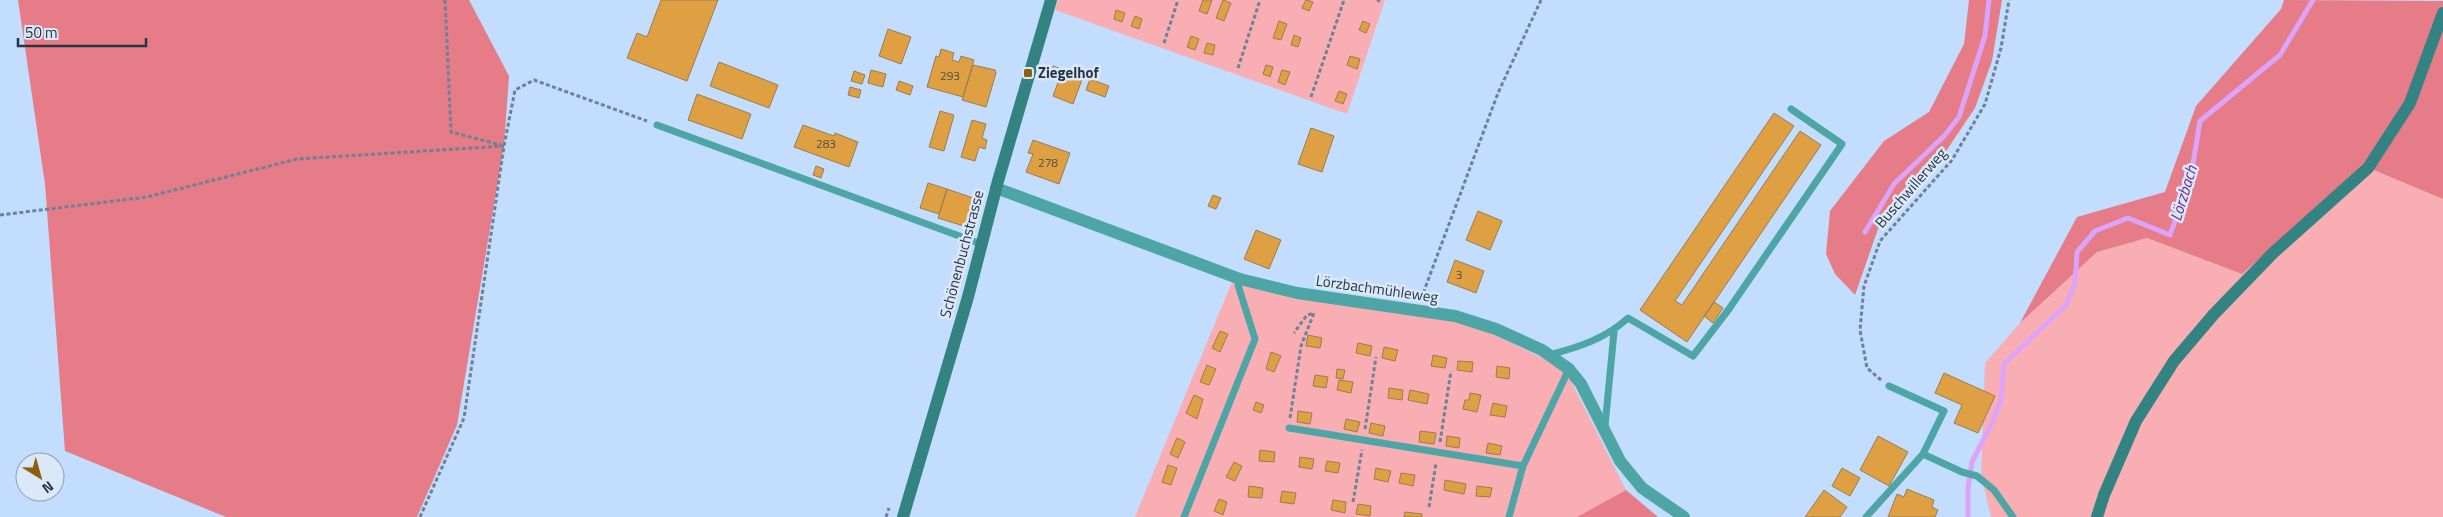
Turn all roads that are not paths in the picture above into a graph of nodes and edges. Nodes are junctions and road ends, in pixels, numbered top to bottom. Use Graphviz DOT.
graph roads {
  1 [pos="1051,0"];
  2 [pos="2443,13"];
  3 [pos="1791,110"];
  4 [pos="657,125"];
  5 [pos="996,188"];
  6 [pos="982,244"];
  7 [pos="1240,279"];
  8 [pos="1614,332"];
  9 [pos="1549,355"];
  10 [pos="1569,369"];
  11 [pos="1889,386"];
  12 [pos="1289,428"];
  13 [pos="1604,430"];
  14 [pos="1923,454"];
  15 [pos="1523,466"];
  16 [pos="903,517"];
  17 [pos="1184,517"];
  18 [pos="1509,517"];
  19 [pos="1684,517"];
  20 [pos="1866,517"];
  21 [pos="2013,517"];
  22 [pos="2097,517"];
  1 -- 5 [label="main road, Schönenbuchstrasse"];
  2 -- 22 [label="main road"];
  3 -- 8 [label="lane"];
  4 -- 6 [label="lane"];
  5 -- 6 [label="main road, Schönenbuchstrasse"];
  5 -- 7 [label="street, Lörzbachmühleweg"];
  6 -- 16 [label="main road, Schönenbuchstrasse"];
  7 -- 9 [label="street, Lörzbachmühleweg"];
  7 -- 17 [label="lane"];
  8 -- 9 [label="lane"];
  8 -- 13 [label="lane"];
  9 -- 10 [label="street, Lörzbachmühleweg"];
  10 -- 13 [label="street, Lörzbachmühleweg"];
  10 -- 15 [label="lane"];
  11 -- 14 [label="lane"];
  12 -- 15 [label="lane"];
  13 -- 19 [label="street, Lörzbachmühleweg"];
  14 -- 20 [label="lane"];
  14 -- 21 [label="lane"];
  15 -- 18 [label="lane"];
}
